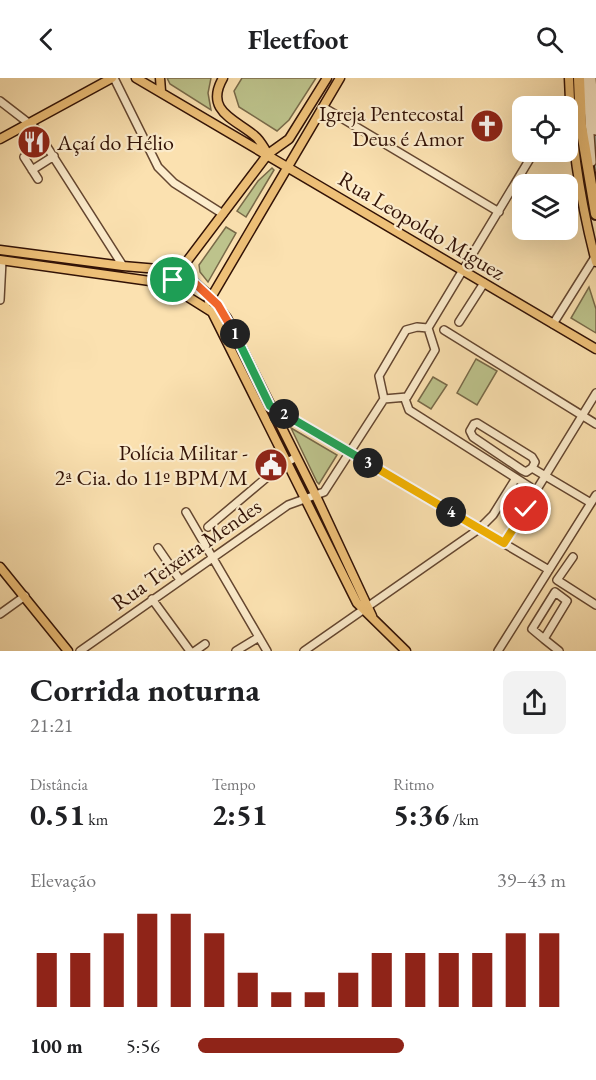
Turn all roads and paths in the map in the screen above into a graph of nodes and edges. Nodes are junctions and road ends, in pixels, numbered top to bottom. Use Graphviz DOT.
graph roads {
  1 [pos="113,78"];
  2 [pos="136,78"];
  3 [pos="160,78"];
  4 [pos="223,78"];
  5 [pos="327,78"];
  6 [pos="340,78"];
  7 [pos="569,78"];
  8 [pos="579,78"];
  9 [pos="586,78"];
  10 [pos="592,78"];
  11 [pos="161,91"];
  12 [pos="567,96"];
  13 [pos="0,101"];
  14 [pos="323,107"];
  15 [pos="225,115"];
  16 [pos="30,123"];
  17 [pos="218,125"];
  18 [pos="596,130"];
  19 [pos="0,139"];
  20 [pos="267,154"];
  21 [pos="54,156"];
  22 [pos="24,157"];
  23 [pos="528,162"];
  24 [pos="575,162"];
  25 [pos="288,166"];
  26 [pos="32,170"];
  27 [pos="38,179"];
  28 [pos="596,188"];
  29 [pos="499,212"];
  30 [pos="223,214"];
  31 [pos="596,214"];
  32 [pos="0,250"];
  33 [pos="595,259"];
  34 [pos="1,260"];
  35 [pos="123,266"];
  36 [pos="462,270"];
  37 [pos="182,271"];
  38 [pos="484,283"];
  39 [pos="169,285"];
  40 [pos="211,297"];
  41 [pos="0,300"];
  42 [pos="205,306"];
  43 [pos="459,322"];
  44 [pos="553,324"];
  45 [pos="428,328"];
  46 [pos="444,330"];
  47 [pos="596,349"];
  48 [pos="596,393"];
  49 [pos="384,399"];
  50 [pos="405,399"];
  51 [pos="270,406"];
  52 [pos="582,415"];
  53 [pos="596,424"];
  54 [pos="351,453"];
  55 [pos="296,457"];
  56 [pos="285,461"];
  57 [pos="532,468"];
  58 [pos="546,476"];
  59 [pos="516,478"];
  60 [pos="530,487"];
  61 [pos="596,495"];
  62 [pos="316,496"];
  63 [pos="303,498"];
  64 [pos="591,503"];
  65 [pos="186,512"];
  66 [pos="208,527"];
  67 [pos="479,529"];
  68 [pos="504,543"];
  69 [pos="158,548"];
  70 [pos="212,557"];
  71 [pos="573,557"];
  72 [pos="0,567"];
  73 [pos="549,570"];
  74 [pos="180,580"];
  75 [pos="25,596"];
  76 [pos="152,599"];
  77 [pos="596,605"];
  78 [pos="365,607"];
  79 [pos="0,614"];
  80 [pos="259,637"];
  81 [pos="544,639"];
  82 [pos="205,644"];
  83 [pos="68,651"];
  84 [pos="80,651"];
  85 [pos="190,651"];
  86 [pos="195,651"];
  87 [pos="236,651"];
  88 [pos="267,651"];
  89 [pos="304,651"];
  90 [pos="406,651"];
  91 [pos="498,651"];
  92 [pos="559,651"];
  1 -- 16 [label="main road"];
  1 -- 30 [label="street"];
  2 -- 11 [label="main road, Rua Leopoldo Miguez"];
  3 -- 11 [label="main road"];
  4 -- 15 [label="main road"];
  5 -- 20 [label="main road"];
  6 -- 14 [label="main road"];
  7 -- 12 [label="main road"];
  8 -- 31 [label="highway"];
  9 -- 28 [label="street"];
  10 -- 18 [label="street"];
  11 -- 17 [label="main road, Rua Leopoldo Miguez"];
  13 -- 16 [label="street"];
  14 -- 25 [label="main road"];
  14 -- 29 [label="street"];
  15 -- 17 [label="main road"];
  15 -- 20 [label="main road"];
  16 -- 19 [label="main road"];
  16 -- 21 [label="street"];
  17 -- 20 [label="main road, Rua Leopoldo Miguez"];
  20 -- 25 [label="main road, Rua Leopoldo Miguez"];
  20 -- 30 [label="main road"];
  21 -- 26 [label="street"];
  21 -- 35 [label="street"];
  22 -- 26 [label="street"];
  23 -- 29 [label="street"];
  24 -- 33 [label="main road"];
  25 -- 36 [label="main road, Rua Leopoldo Miguez"];
  25 -- 40 [label="main road"];
  26 -- 27 [label="street"];
  29 -- 36 [label="street"];
  30 -- 37 [label="main road"];
  32 -- 35 [label="main road"];
  33 -- 44 [label="street"];
  34 -- 39 [label="main road"];
  34 -- 41 [label="street"];
  35 -- 37 [label="main road"];
  36 -- 38 [label="main road, Rua Leopoldo Miguez"];
  36 -- 45 [label="street"];
  37 -- 39 [label="main road"];
  37 -- 40 [label="main road"];
  38 -- 43 [label="street"];
  38 -- 44 [label="main road, Rua Leopoldo Miguez"];
  39 -- 42 [label="main road"];
  40 -- 42 [label="main road"];
  40 -- 51 [label="main road"];
  42 -- 56 [label="main road"];
  44 -- 47 [label="main road, Rua Leopoldo Miguez"];
  45 -- 49 [label="street"];
  45 -- 50 [label="street"];
  46 -- 52 [label="street"];
  48 -- 52 [label="street"];
  49 -- 50 [label="street"];
  49 -- 54 [label="street"];
  50 -- 59 [label="street"];
  51 -- 54 [label="street"];
  51 -- 55 [label="main road"];
  52 -- 53 [label="street"];
  52 -- 58 [label="street"];
  54 -- 62 [label="street"];
  54 -- 67 [label="street"];
  55 -- 56 [label="street"];
  55 -- 62 [label="main road"];
  56 -- 63 [label="main road"];
  56 -- 66 [label="street"];
  57 -- 57 [label="street"];
  57 -- 58 [label="street"];
  58 -- 64 [label="street"];
  58 -- 68 [label="street"];
  59 -- 60 [label="street"];
  59 -- 67 [label="street"];
  61 -- 64 [label="street"];
  62 -- 63 [label="street, Rua Teixeira Mendes"];
  62 -- 78 [label="main road"];
  63 -- 70 [label="street, Rua Teixeira Mendes"];
  63 -- 78 [label="main road"];
  64 -- 73 [label="street"];
  65 -- 70 [label="street"];
  67 -- 68 [label="street"];
  67 -- 78 [label="street"];
  68 -- 73 [label="street"];
  69 -- 74 [label="street"];
  70 -- 74 [label="street, Rua Teixeira Mendes"];
  70 -- 80 [label="street"];
  71 -- 77 [label="street"];
  72 -- 75 [label="main road"];
  73 -- 91 [label="street"];
  74 -- 76 [label="street, Rua Teixeira Mendes"];
  75 -- 79 [label="street"];
  75 -- 83 [label="main road"];
  76 -- 84 [label="street, Rua Teixeira Mendes"];
  76 -- 85 [label="street"];
  78 -- 89 [label="street"];
  78 -- 90 [label="main road"];
  80 -- 87 [label="street"];
  80 -- 88 [label="street"];
  81 -- 81 [label="street"];
  81 -- 92 [label="street"];
  82 -- 86 [label="street"];
}
